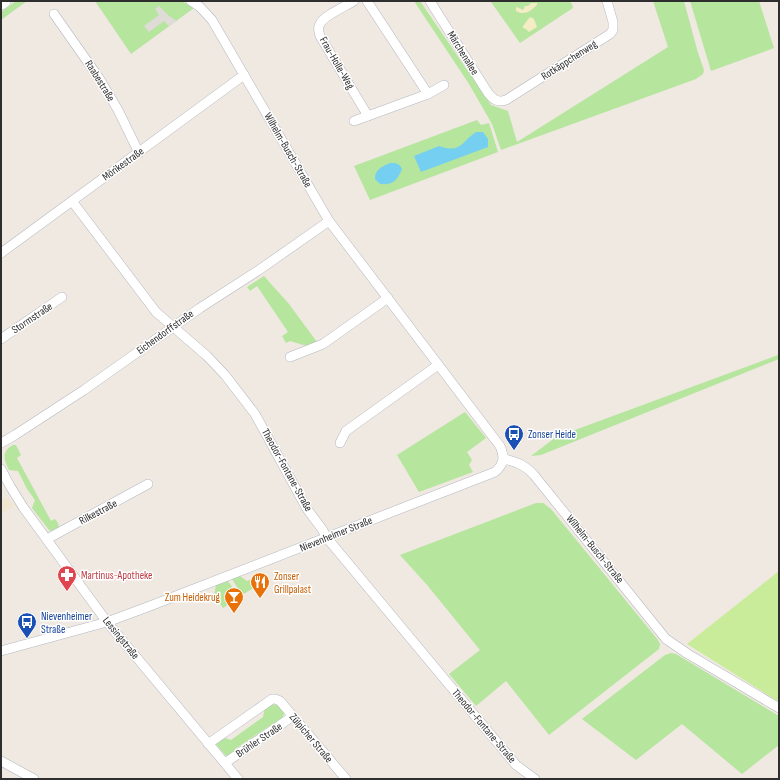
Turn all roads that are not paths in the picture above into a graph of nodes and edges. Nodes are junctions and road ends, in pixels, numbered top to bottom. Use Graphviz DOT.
graph roads {
  1 [pos="4,1"];
  2 [pos="191,1"];
  3 [pos="354,1"];
  4 [pos="367,1"];
  5 [pos="430,1"];
  6 [pos="607,1"];
  7 [pos="1,3"];
  8 [pos="54,14"];
  9 [pos="244,76"];
  10 [pos="444,85"];
  11 [pos="428,94"];
  12 [pos="498,102"];
  13 [pos="368,116"];
  14 [pos="354,121"];
  15 [pos="139,152"];
  16 [pos="72,201"];
  17 [pos="329,221"];
  18 [pos="1,253"];
  19 [pos="62,297"];
  20 [pos="388,298"];
  21 [pos="173,326"];
  22 [pos="1,339"];
  23 [pos="290,357"];
  24 [pos="438,365"];
  25 [pos="1,443"];
  26 [pos="340,443"];
  27 [pos="504,459"];
  28 [pos="1,468"];
  29 [pos="148,484"];
  30 [pos="327,538"];
  31 [pos="47,539"];
  32 [pos="107,622"];
  33 [pos="1,651"];
  34 [pos="779,708"];
  35 [pos="293,716"];
  36 [pos="208,744"];
  37 [pos="1,761"];
  38 [pos="225,763"];
  39 [pos="533,778"];
  40 [pos="34,779"];
  41 [pos="238,779"];
  42 [pos="346,779"];
  1 -- 7 [label="street"];
  2 -- 9 [label="street, Wilhelm-Busch-Straße"];
  3 -- 13 [label="street, Frau-Holle-Weg"];
  4 -- 11 [label="street"];
  5 -- 12 [label="street, Märchenallee"];
  6 -- 12 [label="street, Rotkäppchenweg"];
  8 -- 15 [label="street, Raabestraße"];
  9 -- 15 [label="street, Mörikestraße"];
  9 -- 17 [label="street, Wilhelm-Busch-Straße"];
  10 -- 11 [label="street"];
  11 -- 13 [label="street"];
  13 -- 14 [label="street"];
  15 -- 16 [label="street, Mörikestraße"];
  16 -- 18 [label="street, Mörikestraße"];
  16 -- 21 [label="street, Theodor-Fontane-Straße"];
  17 -- 20 [label="street, Wilhelm-Busch-Straße"];
  17 -- 21 [label="street, Eichendorffstraße"];
  19 -- 22 [label="street, Stormstraße"];
  20 -- 23 [label="street"];
  20 -- 24 [label="street, Wilhelm-Busch-Straße"];
  21 -- 25 [label="street, Eichendorffstraße"];
  21 -- 30 [label="street, Theodor-Fontane-Straße"];
  24 -- 26 [label="street"];
  24 -- 27 [label="street, Wilhelm-Busch-Straße"];
  27 -- 30 [label="street, Nievenheimer Straße"];
  27 -- 34 [label="street, Wilhelm-Busch-Straße"];
  28 -- 31 [label="street, Lessingstraße"];
  29 -- 31 [label="street, Rilkestraße"];
  30 -- 32 [label="street, Nievenheimer Straße"];
  30 -- 39 [label="street, Theodor-Fontane-Straße"];
  31 -- 32 [label="street, Lessingstraße"];
  32 -- 33 [label="street, Nievenheimer Straße"];
  32 -- 36 [label="street, Lessingstraße"];
  35 -- 36 [label="street, Zülpicher Straße"];
  35 -- 38 [label="street, Brühler Straße"];
  35 -- 42 [label="street, Zülpicher Straße"];
  36 -- 38 [label="street, Lessingstraße"];
  37 -- 40 [label="street"];
  38 -- 41 [label="street, Lessingstraße"];
}
